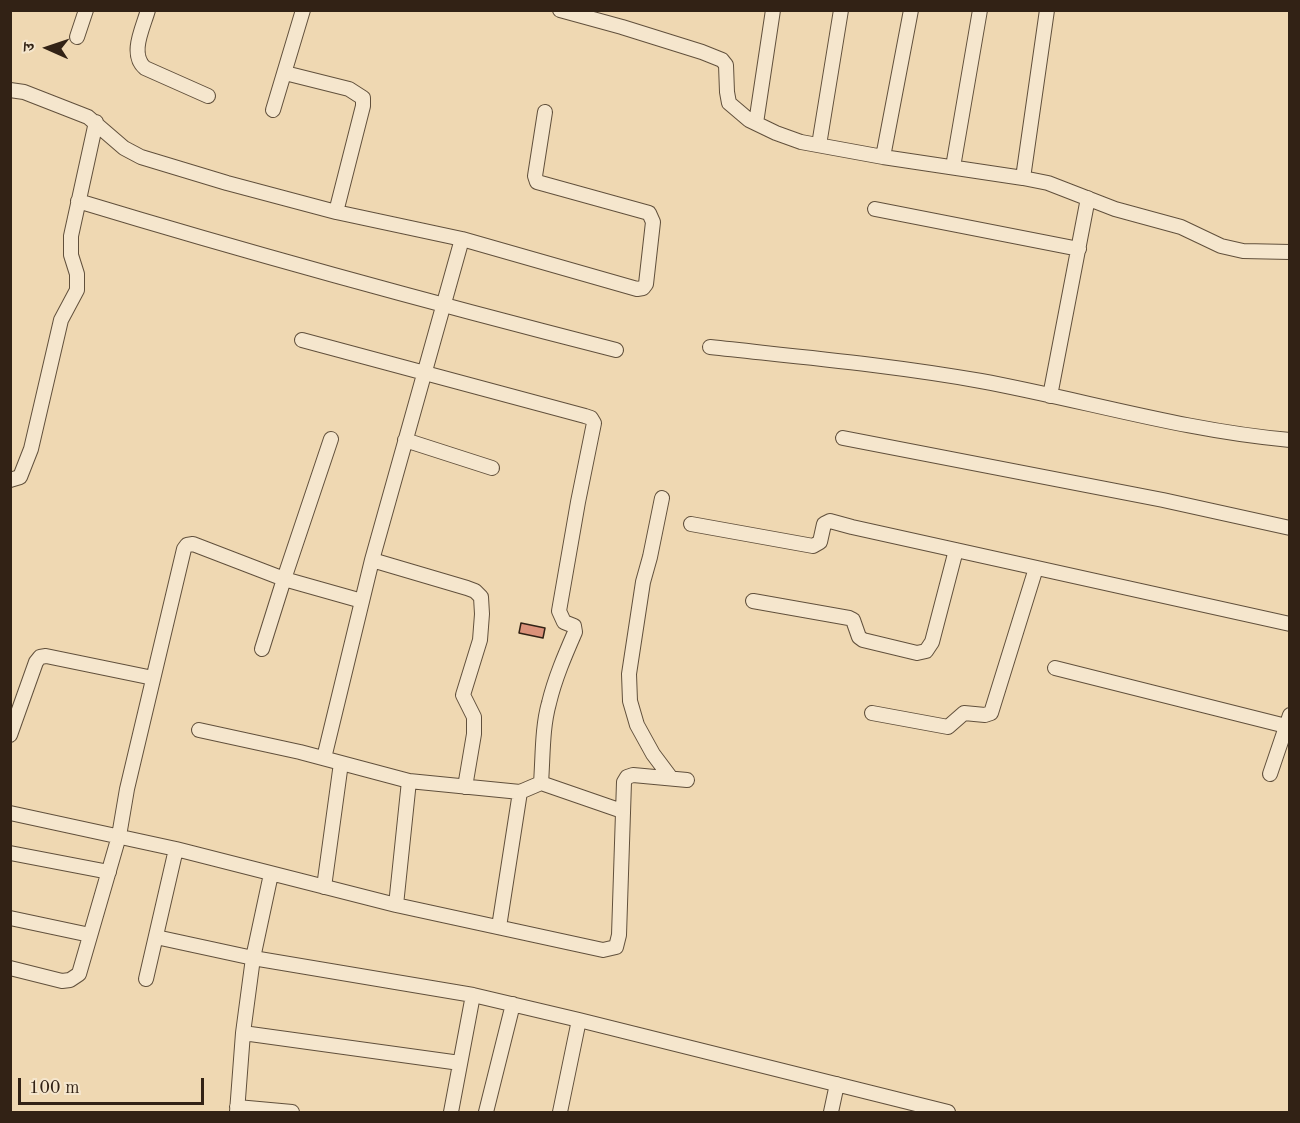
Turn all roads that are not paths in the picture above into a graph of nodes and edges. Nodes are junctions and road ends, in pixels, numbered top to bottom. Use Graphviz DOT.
graph roads {
  1 [pos="86,10"];
  2 [pos="148,10"];
  3 [pos="303,10"];
  4 [pos="561,10"];
  5 [pos="773,10"];
  6 [pos="841,10"];
  7 [pos="912,10"];
  8 [pos="980,10"];
  9 [pos="1047,10"];
  10 [pos="586,13"];
  11 [pos="77,38"];
  12 [pos="285,73"];
  13 [pos="10,90"];
  14 [pos="208,96"];
  15 [pos="273,110"];
  16 [pos="545,112"];
  17 [pos="96,122"];
  18 [pos="756,123"];
  19 [pos="819,145"];
  20 [pos="883,157"];
  21 [pos="953,167"];
  22 [pos="1023,178"];
  23 [pos="1088,198"];
  24 [pos="78,201"];
  25 [pos="875,209"];
  26 [pos="336,212"];
  27 [pos="462,239"];
  28 [pos="1079,249"];
  29 [pos="1290,252"];
  30 [pos="443,306"];
  31 [pos="302,340"];
  32 [pos="710,347"];
  33 [pos="616,350"];
  34 [pos="424,371"];
  35 [pos="1050,396"];
  36 [pos="843,438"];
  37 [pos="331,439"];
  38 [pos="405,440"];
  39 [pos="1290,440"];
  40 [pos="492,468"];
  41 [pos="10,480"];
  42 [pos="662,498"];
  43 [pos="691,524"];
  44 [pos="1290,528"];
  45 [pos="956,550"];
  46 [pos="372,560"];
  47 [pos="1036,568"];
  48 [pos="284,579"];
  49 [pos="362,601"];
  50 [pos="753,601"];
  51 [pos="1290,624"];
  52 [pos="262,650"];
  53 [pos="1054,668"];
  54 [pos="153,678"];
  55 [pos="872,713"];
  56 [pos="1288,721"];
  57 [pos="199,730"];
  58 [pos="10,735"];
  59 [pos="324,758"];
  60 [pos="342,763"];
  61 [pos="1270,774"];
  62 [pos="671,778"];
  63 [pos="687,780"];
  64 [pos="409,782"];
  65 [pos="541,783"];
  66 [pos="465,787"];
  67 [pos="520,792"];
  68 [pos="622,811"];
  69 [pos="10,813"];
  70 [pos="119,836"];
  71 [pos="176,849"];
  72 [pos="10,853"];
  73 [pos="109,872"];
  74 [pos="271,874"];
  75 [pos="324,887"];
  76 [pos="396,905"];
  77 [pos="10,918"];
  78 [pos="499,927"];
  79 [pos="90,935"];
  80 [pos="156,937"];
  81 [pos="253,958"];
  82 [pos="10,968"];
  83 [pos="146,979"];
  84 [pos="473,995"];
  85 [pos="513,1004"];
  86 [pos="579,1020"];
  87 [pos="243,1033"];
  88 [pos="460,1063"];
  89 [pos="837,1084"];
  90 [pos="910,1107"];
  91 [pos="237,1110"];
  92 [pos="292,1113"];
  93 [pos="451,1113"];
  94 [pos="486,1113"];
  95 [pos="560,1113"];
  96 [pos="831,1113"];
  97 [pos="948,1113"];
  1 -- 11 [label="street"];
  2 -- 14 [label="street"];
  3 -- 12 [label="street"];
  4 -- 10 [label="street"];
  5 -- 18 [label="street"];
  6 -- 19 [label="street"];
  7 -- 20 [label="street"];
  8 -- 21 [label="street"];
  9 -- 22 [label="street"];
  10 -- 18 [label="street"];
  12 -- 15 [label="street"];
  12 -- 26 [label="street"];
  13 -- 17 [label="street"];
  16 -- 27 [label="street"];
  17 -- 24 [label="street"];
  17 -- 26 [label="street"];
  18 -- 19 [label="street"];
  19 -- 20 [label="street"];
  20 -- 21 [label="street"];
  21 -- 22 [label="street"];
  22 -- 23 [label="street"];
  23 -- 28 [label="street"];
  23 -- 29 [label="street"];
  24 -- 30 [label="street"];
  24 -- 41 [label="street"];
  25 -- 28 [label="street"];
  26 -- 27 [label="street"];
  27 -- 30 [label="street"];
  28 -- 35 [label="street"];
  30 -- 33 [label="street"];
  30 -- 34 [label="street"];
  31 -- 34 [label="street"];
  32 -- 35 [label="street"];
  34 -- 38 [label="street"];
  34 -- 65 [label="street"];
  35 -- 39 [label="street"];
  36 -- 44 [label="street"];
  37 -- 48 [label="street"];
  38 -- 40 [label="street"];
  38 -- 46 [label="street"];
  42 -- 62 [label="street"];
  43 -- 45 [label="street"];
  45 -- 47 [label="street"];
  45 -- 50 [label="street"];
  46 -- 49 [label="street"];
  46 -- 66 [label="street"];
  47 -- 51 [label="street"];
  47 -- 55 [label="street"];
  48 -- 49 [label="street"];
  48 -- 52 [label="street"];
  48 -- 54 [label="street"];
  49 -- 59 [label="street"];
  53 -- 56 [label="street"];
  54 -- 58 [label="street"];
  54 -- 70 [label="street"];
  56 -- 61 [label="street"];
  57 -- 59 [label="street"];
  59 -- 60 [label="street"];
  60 -- 64 [label="street"];
  60 -- 75 [label="street"];
  62 -- 63 [label="street"];
  62 -- 68 [label="street"];
  64 -- 66 [label="street"];
  64 -- 76 [label="street"];
  65 -- 67 [label="street"];
  65 -- 68 [label="street"];
  66 -- 67 [label="street"];
  67 -- 78 [label="street"];
  68 -- 78 [label="street"];
  69 -- 70 [label="street"];
  70 -- 71 [label="street"];
  70 -- 73 [label="street"];
  71 -- 74 [label="street"];
  71 -- 80 [label="street"];
  72 -- 73 [label="street"];
  73 -- 79 [label="street"];
  74 -- 75 [label="street"];
  74 -- 81 [label="street"];
  75 -- 76 [label="street"];
  76 -- 78 [label="street"];
  77 -- 79 [label="street"];
  79 -- 82 [label="street"];
  80 -- 81 [label="street"];
  80 -- 83 [label="street"];
  81 -- 84 [label="street"];
  81 -- 87 [label="street"];
  84 -- 85 [label="street"];
  84 -- 88 [label="street"];
  85 -- 86 [label="street"];
  85 -- 94 [label="street"];
  86 -- 89 [label="street"];
  86 -- 95 [label="street"];
  87 -- 88 [label="street"];
  87 -- 91 [label="street"];
  88 -- 93 [label="street"];
  89 -- 90 [label="street"];
  89 -- 96 [label="street"];
  90 -- 97 [label="street"];
  91 -- 92 [label="street"];
}
